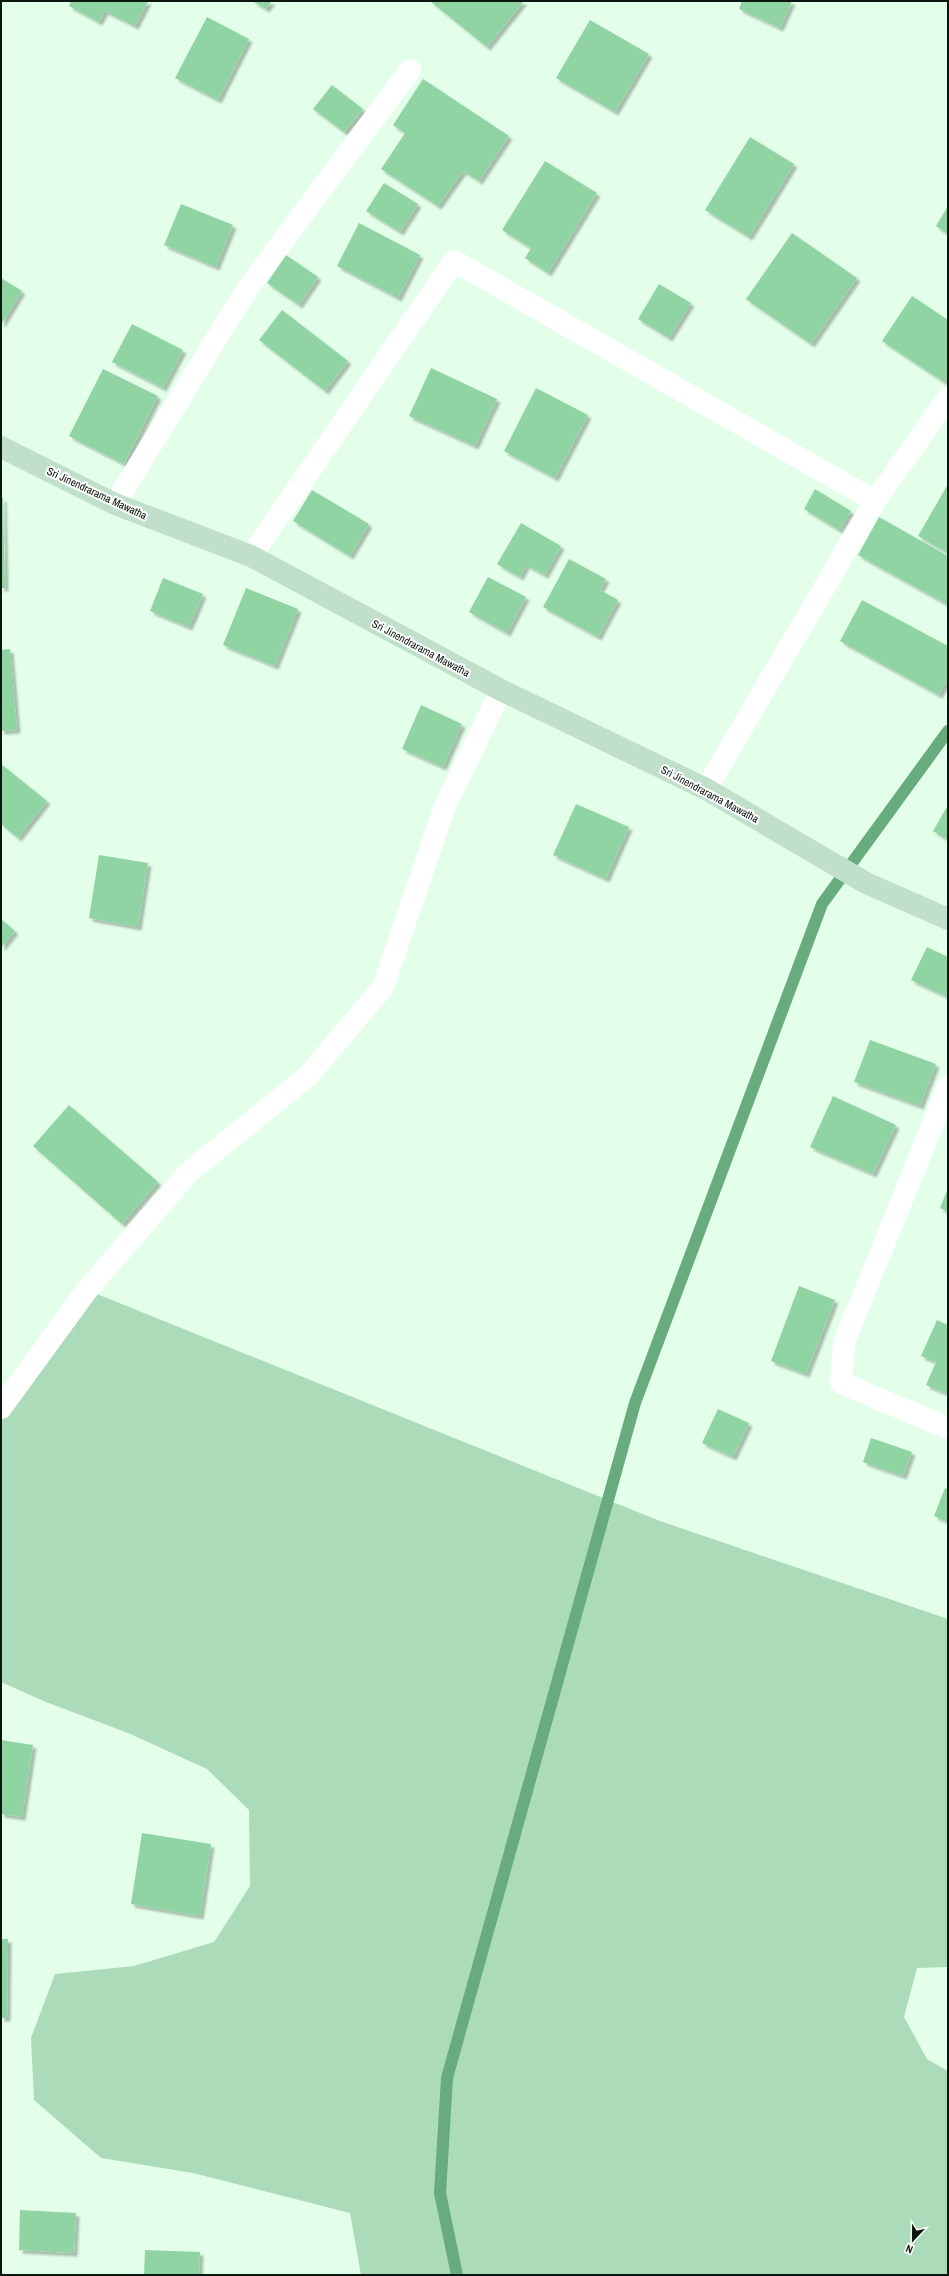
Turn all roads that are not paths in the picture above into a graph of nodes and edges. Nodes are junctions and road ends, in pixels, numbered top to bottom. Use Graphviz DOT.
graph roads {
  1 [pos="410,70"];
  2 [pos="948,398"];
  3 [pos="1,447"];
  4 [pos="875,501"];
  5 [pos="115,504"];
  6 [pos="251,556"];
  7 [pos="500,690"];
  8 [pos="706,789"];
  9 [pos="948,920"];
  10 [pos="948,1086"];
  11 [pos="1,1408"];
  12 [pos="948,1428"];
  1 -- 5 [label="street"];
  2 -- 4 [label="street"];
  3 -- 5 [label="main road, Sri Jinendrarama Mawatha"];
  4 -- 6 [label="street"];
  4 -- 8 [label="street"];
  5 -- 6 [label="main road, Sri Jinendrarama Mawatha"];
  6 -- 7 [label="main road, Sri Jinendrarama Mawatha"];
  7 -- 8 [label="main road, Sri Jinendrarama Mawatha"];
  7 -- 11 [label="street"];
  8 -- 9 [label="main road, Sri Jinendrarama Mawatha"];
  10 -- 12 [label="street"];
}
